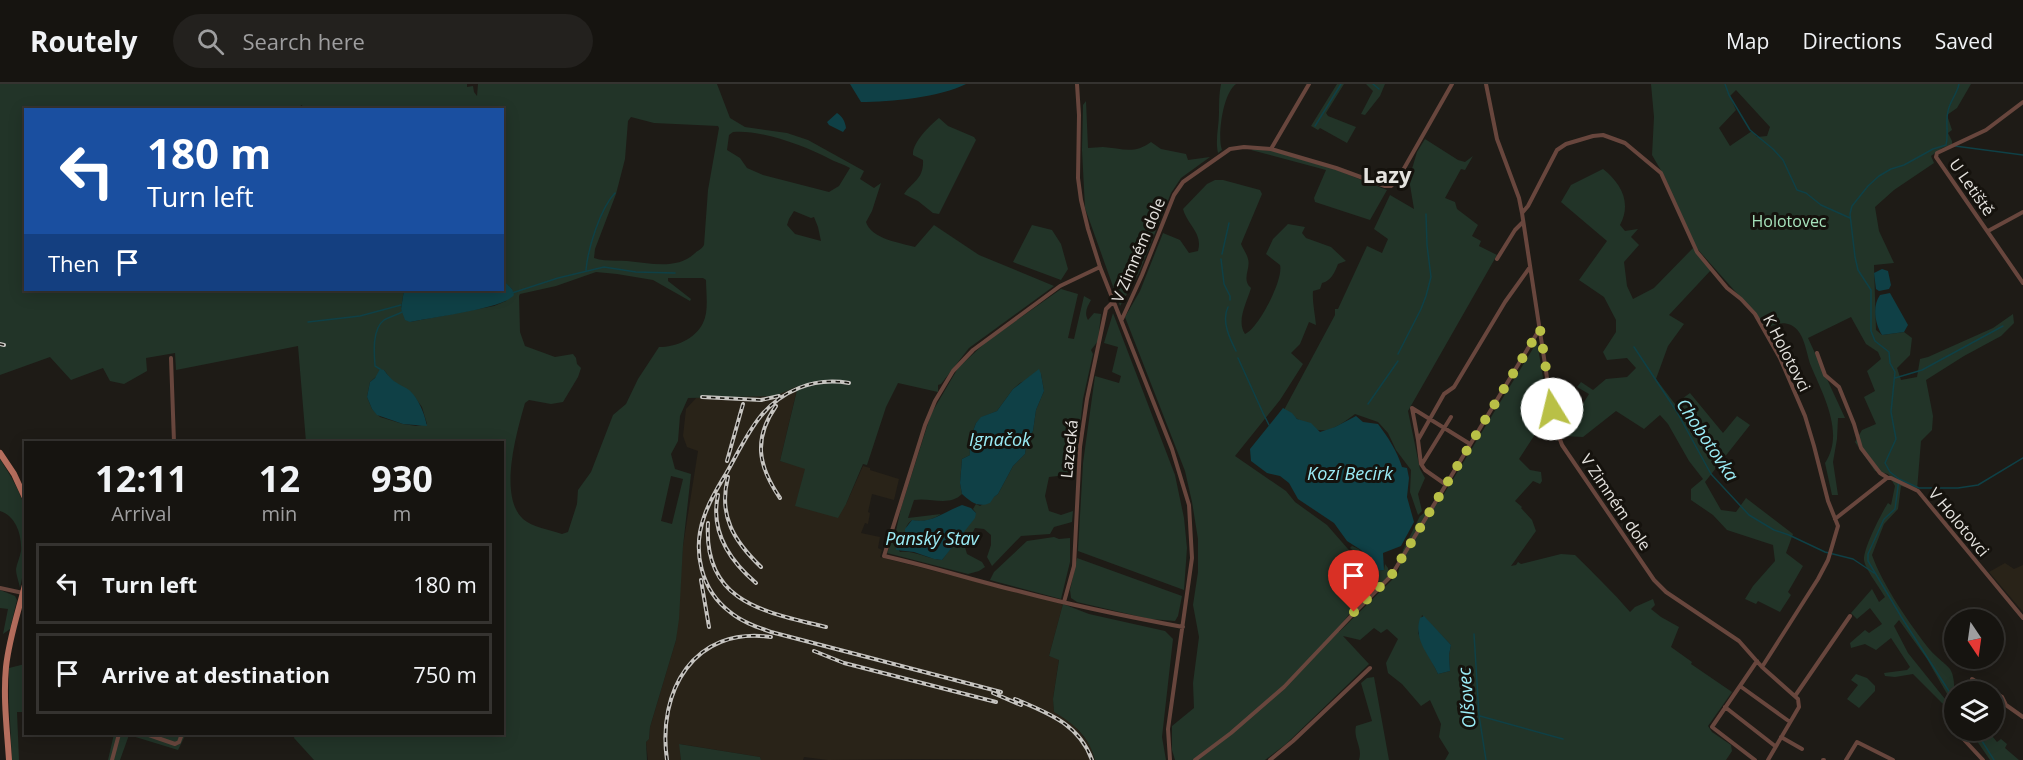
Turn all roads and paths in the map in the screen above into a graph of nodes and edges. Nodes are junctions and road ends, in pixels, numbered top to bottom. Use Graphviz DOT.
graph roads {
  1 [pos="1077,84"];
  2 [pos="1309,84"];
  3 [pos="1452,84"];
  4 [pos="1486,84"];
  5 [pos="2023,102"];
  6 [pos="1271,149"];
  7 [pos="2023,212"];
  8 [pos="1522,213"];
  9 [pos="1523,221"];
  10 [pos="1988,231"];
  11 [pos="1497,259"];
  12 [pos="1530,266"];
  13 [pos="1100,267"];
  14 [pos="2023,283"];
  15 [pos="1114,301"];
  16 [pos="1121,319"];
  17 [pos="1540,329"];
  18 [pos="1817,353"];
  19 [pos="171,358"];
  20 [pos="1451,417"];
  21 [pos="1431,420"];
  22 [pos="1444,428"];
  23 [pos="1418,440"];
  24 [pos="174,441"];
  25 [pos="1470,444"];
  26 [pos="0,453"];
  27 [pos="1421,464"];
  28 [pos="1889,478"];
  29 [pos="1445,484"];
  30 [pos="24,496"];
  31 [pos="1835,519"];
  32 [pos="24,587"];
  33 [pos="0,588"];
  34 [pos="22,593"];
  35 [pos="1064,602"];
  36 [pos="1850,616"];
  37 [pos="2023,618"];
  38 [pos="1183,627"];
  39 [pos="1757,661"];
  40 [pos="1762,667"];
  41 [pos="1370,668"];
  42 [pos="1972,679"];
  43 [pos="1975,681"];
  44 [pos="1740,686"];
  45 [pos="1795,696"];
  46 [pos="2004,701"];
  47 [pos="1725,707"];
  48 [pos="2023,717"];
  49 [pos="1790,722"];
  50 [pos="119,735"];
  51 [pos="149,735"];
  52 [pos="182,735"];
  53 [pos="1781,737"];
  54 [pos="1965,741"];
  55 [pos="1775,746"];
  56 [pos="1802,749"];
  57 [pos="9,760"];
  58 [pos="112,760"];
  59 [pos="1170,760"];
  60 [pos="1195,760"];
  61 [pos="1270,760"];
  62 [pos="1755,760"];
  63 [pos="1768,760"];
  64 [pos="1846,760"];
  65 [pos="1893,760"];
  66 [pos="1983,760"];
  1 -- 13 [label="street"];
  2 -- 6 [label="street"];
  3 -- 6 [label="street, V Zimném dole"];
  4 -- 8 [label="street, V Zimném dole"];
  5 -- 10 [label="street, U Letiště"];
  6 -- 16 [label="street, V Zimném dole"];
  7 -- 10 [label="street, U Letiště"];
  8 -- 9 [label="street, V Zimném dole"];
  8 -- 31 [label="street, K Holotovci"];
  9 -- 11 [label="street"];
  9 -- 12 [label="street, V Zimném dole"];
  10 -- 14 [label="street, U Letiště"];
  12 -- 17 [label="street, V Zimném dole"];
  12 -- 21 [label="street"];
  13 -- 15 [label="street"];
  13 -- 35 [label="street"];
  15 -- 16 [label="street"];
  15 -- 35 [label="street, Lazecká"];
  16 -- 38 [label="street"];
  17 -- 25 [label="street"];
  17 -- 39 [label="street, V Zimném dole"];
  18 -- 28 [label="street"];
  19 -- 24 [label="street"];
  20 -- 22 [label="street"];
  21 -- 22 [label="street"];
  21 -- 23 [label="street"];
  21 -- 23 [label="street"];
  22 -- 25 [label="street"];
  22 -- 27 [label="street"];
  23 -- 27 [label="street"];
  25 -- 29 [label="street"];
  26 -- 30 [label="main road"];
  27 -- 29 [label="street"];
  28 -- 31 [label="street"];
  28 -- 37 [label="street, V Holotovci"];
  29 -- 60 [label="street"];
  31 -- 40 [label="street, K Holotovci"];
  32 -- 34 [label="main road"];
  33 -- 34 [label="street"];
  34 -- 57 [label="main road"];
  35 -- 38 [label="street"];
  36 -- 45 [label="street"];
  38 -- 59 [label="street"];
  39 -- 40 [label="street, V Zimném dole"];
  39 -- 44 [label="street"];
  40 -- 45 [label="street, V Zimném dole"];
  41 -- 61 [label="street"];
  42 -- 43 [label="street"];
  44 -- 47 [label="street"];
  44 -- 49 [label="street"];
  45 -- 49 [label="street, V Zimném dole"];
  46 -- 48 [label="street"];
  47 -- 55 [label="street"];
  47 -- 62 [label="street"];
  49 -- 53 [label="street"];
  50 -- 58 [label="street"];
  51 -- 52 [label="street"];
  53 -- 55 [label="street"];
  53 -- 56 [label="street"];
  54 -- 66 [label="street"];
  55 -- 63 [label="street"];
  64 -- 65 [label="street"];
}
